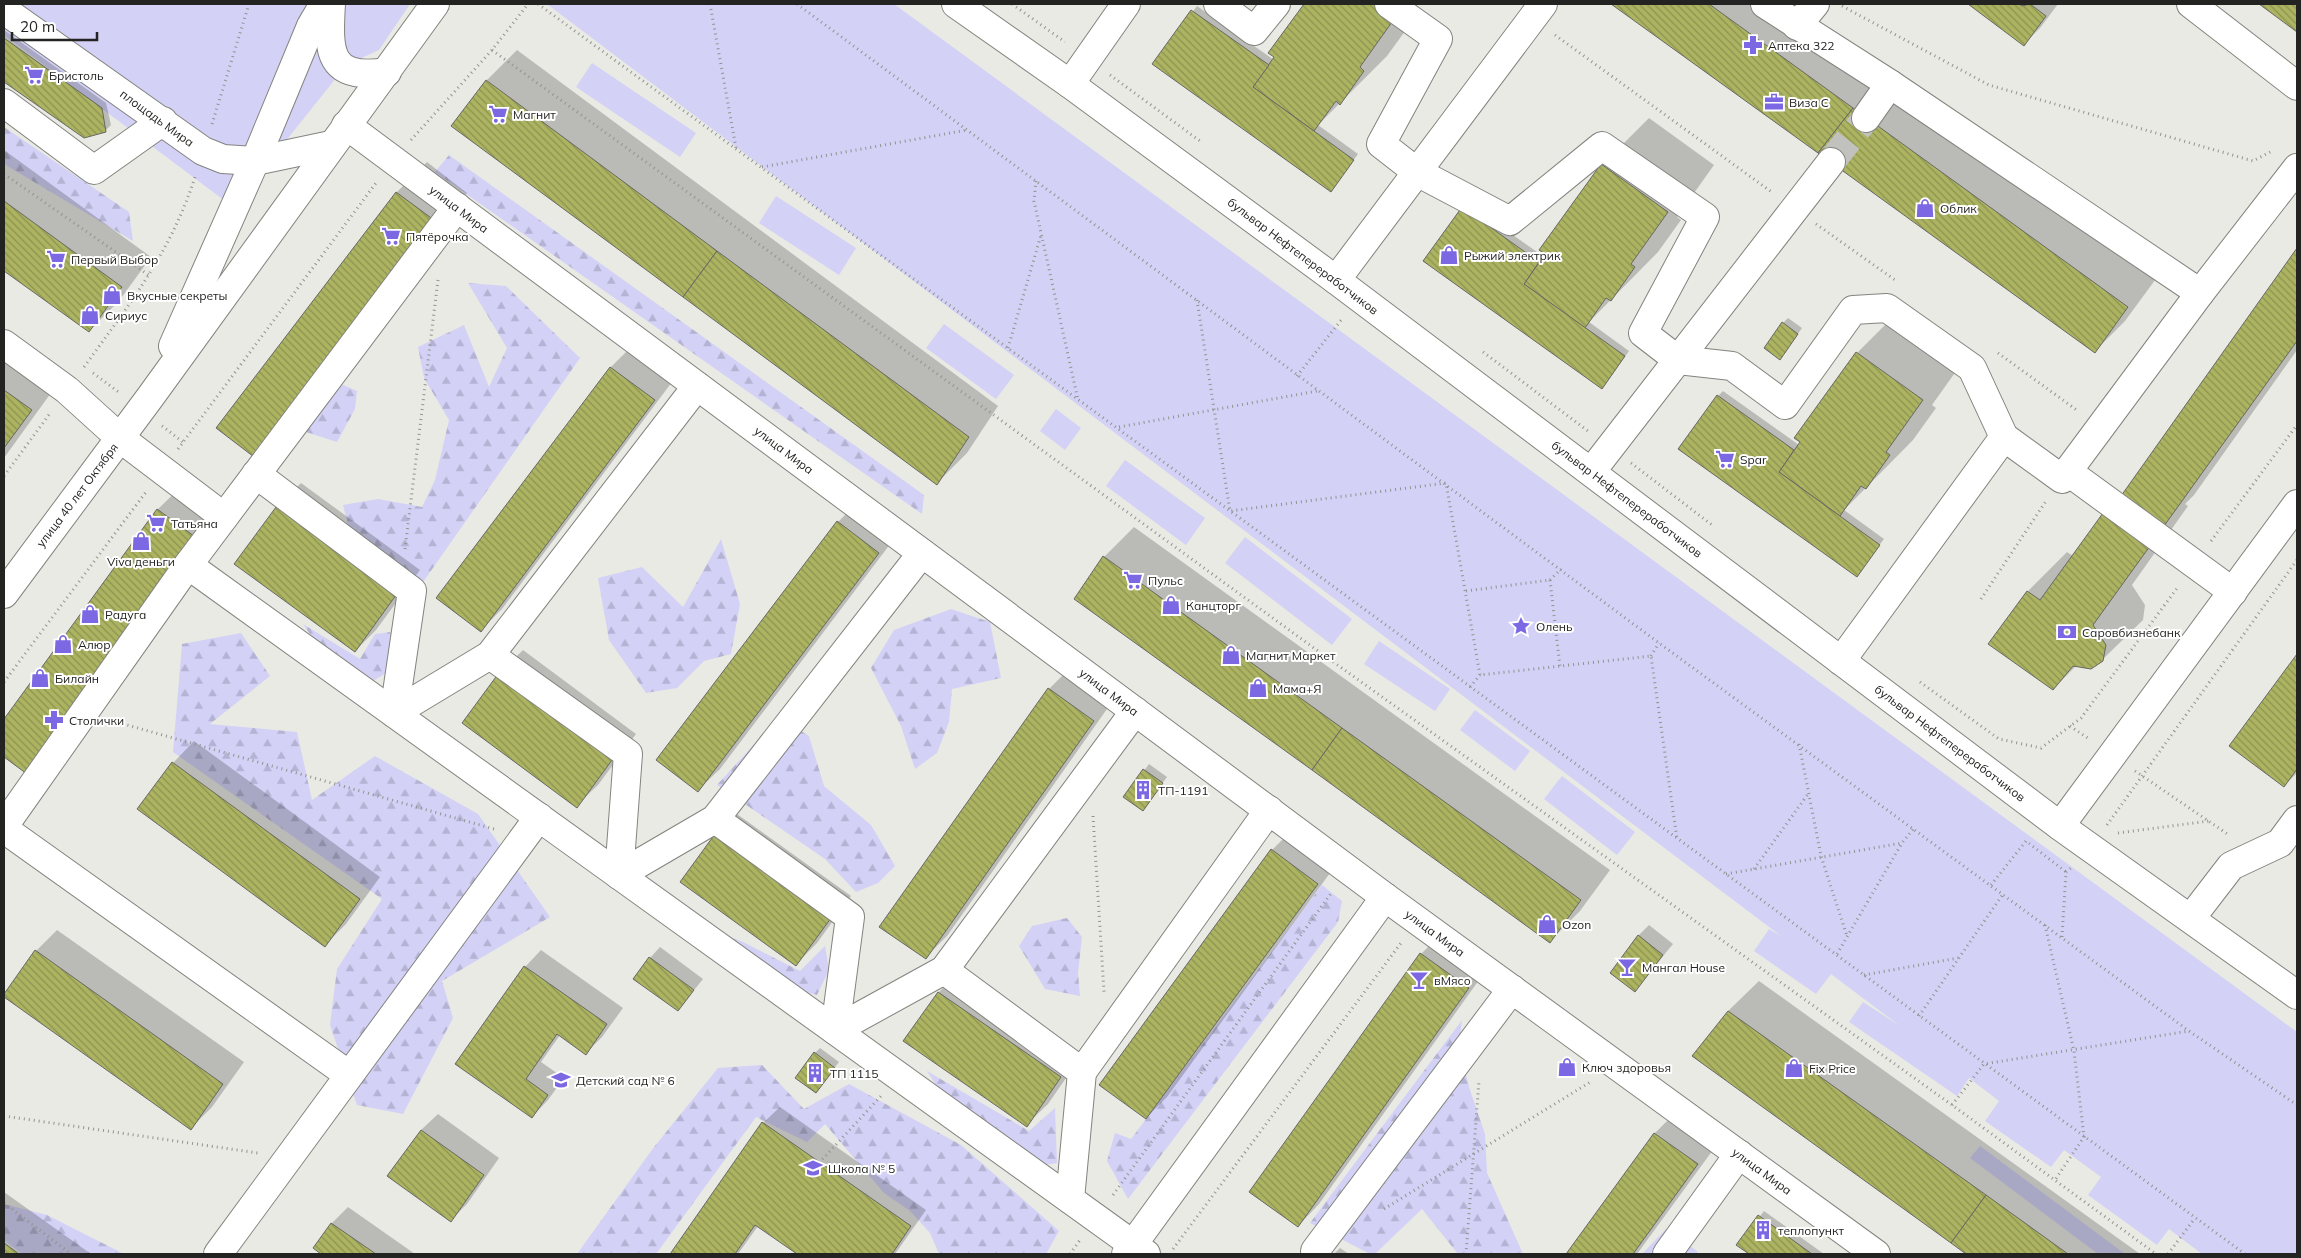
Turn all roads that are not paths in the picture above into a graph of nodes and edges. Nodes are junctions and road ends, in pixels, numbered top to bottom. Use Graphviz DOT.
graph roads {
  1 [pos="324,4"];
  2 [pos="331,4"];
  3 [pos="435,4"];
  4 [pos="956,4"];
  5 [pos="1126,4"];
  6 [pos="1218,4"];
  7 [pos="1276,4"];
  8 [pos="1389,4"];
  9 [pos="1543,4"];
  10 [pos="1765,4"];
  11 [pos="1815,4"];
  12 [pos="2192,4"];
  13 [pos="4,10"];
  14 [pos="1797,26"];
  15 [pos="386,72"];
  16 [pos="1070,84"];
  17 [pos="1890,84"];
  18 [pos="2297,86"];
  19 [pos="4,103"];
  20 [pos="1866,118"];
  21 [pos="163,121"];
  22 [pos="339,135"];
  23 [pos="255,161"];
  24 [pos="1831,162"];
  25 [pos="2297,168"];
  26 [pos="1417,172"];
  27 [pos="457,207"];
  28 [pos="1336,280"];
  29 [pos="2200,293"];
  30 [pos="4,344"];
  31 [pos="1678,360"];
  32 [pos="697,386"];
  33 [pos="151,396"];
  34 [pos="2004,437"];
  35 [pos="120,438"];
  36 [pos="1591,472"];
  37 [pos="256,474"];
  38 [pos="2064,475"];
  39 [pos="2297,504"];
  40 [pos="224,517"];
  41 [pos="922,553"];
  42 [pos="188,566"];
  43 [pos="2232,592"];
  44 [pos="4,594"];
  45 [pos="490,655"];
  46 [pos="1841,661"];
  47 [pos="1136,711"];
  48 [pos="394,714"];
  49 [pos="1268,810"];
  50 [pos="715,818"];
  51 [pos="2297,820"];
  52 [pos="2060,826"];
  53 [pos="4,827"];
  54 [pos="531,828"];
  55 [pos="619,875"];
  56 [pos="1385,897"];
  57 [pos="2191,918"];
  58 [pos="944,970"];
  59 [pos="1512,989"];
  60 [pos="2297,995"];
  61 [pos="835,1030"];
  62 [pos="1082,1072"];
  63 [pos="349,1075"];
  64 [pos="1739,1154"];
  65 [pos="1070,1200"];
  66 [pos="1135,1251"];
  67 [pos="1315,1253"];
  68 [pos="218,1254"];
  69 [pos="1667,1254"];
  70 [pos="1876,1254"];
  1 -- 23 [label="street"];
  2 -- 15 [label="street"];
  3 -- 15 [label="street"];
  4 -- 16 [label="street, бульвар Нефтепереработчиков"];
  5 -- 16 [label="street"];
  6 -- 7 [label="street"];
  8 -- 26 [label="street"];
  9 -- 26 [label="street"];
  10 -- 14 [label="street"];
  11 -- 14 [label="street"];
  12 -- 18 [label="street"];
  13 -- 21 [label="street, площадь Мира"];
  14 -- 17 [label="street"];
  15 -- 22 [label="street"];
  16 -- 28 [label="street, бульвар Нефтепереработчиков"];
  17 -- 20 [label="street"];
  17 -- 29 [label="street"];
  19 -- 21 [label="street"];
  21 -- 23 [label="street, площадь Мира"];
  22 -- 23 [label="street, площадь Мира"];
  22 -- 27 [label="street, улица Мира"];
  22 -- 33 [label="street"];
  23 -- 33 [label="street"];
  24 -- 31 [label="street"];
  25 -- 29 [label="street"];
  26 -- 28 [label="street"];
  26 -- 31 [label="street"];
  27 -- 32 [label="street, улица Мира"];
  27 -- 37 [label="street"];
  28 -- 36 [label="street, бульвар Нефтепереработчиков"];
  29 -- 38 [label="street"];
  30 -- 35 [label="street"];
  31 -- 34 [label="street"];
  31 -- 36 [label="street"];
  32 -- 41 [label="street, улица Мира"];
  32 -- 45 [label="street"];
  33 -- 35 [label="street, улица 40 лет Октября"];
  34 -- 38 [label="street"];
  34 -- 46 [label="street"];
  35 -- 40 [label="street"];
  35 -- 44 [label="street, улица 40 лет Октября"];
  36 -- 46 [label="street, бульвар Нефтепереработчиков"];
  37 -- 40 [label="street"];
  37 -- 48 [label="street"];
  38 -- 43 [label="street"];
  39 -- 43 [label="street"];
  40 -- 42 [label="street"];
  41 -- 47 [label="street, улица Мира"];
  41 -- 50 [label="street"];
  42 -- 48 [label="street"];
  42 -- 53 [label="street"];
  43 -- 52 [label="street"];
  45 -- 48 [label="street"];
  45 -- 55 [label="street"];
  46 -- 52 [label="street, бульвар Нефтепереработчиков"];
  47 -- 49 [label="street, улица Мира"];
  47 -- 58 [label="street"];
  48 -- 54 [label="street"];
  49 -- 56 [label="street, улица Мира"];
  49 -- 62 [label="street"];
  50 -- 55 [label="street"];
  50 -- 61 [label="street"];
  51 -- 57 [label="street"];
  52 -- 57 [label="street, бульвар Нефтепереработчиков"];
  53 -- 63 [label="street"];
  54 -- 55 [label="street"];
  54 -- 63 [label="street"];
  55 -- 61 [label="street"];
  56 -- 59 [label="street, улица Мира"];
  56 -- 66 [label="street"];
  57 -- 60 [label="street, бульвар Нефтепереработчиков"];
  58 -- 61 [label="street"];
  58 -- 62 [label="street"];
  59 -- 64 [label="street, улица Мира"];
  59 -- 67 [label="street"];
  61 -- 65 [label="street"];
  62 -- 65 [label="street"];
  63 -- 68 [label="street"];
  64 -- 69 [label="street"];
  64 -- 70 [label="street, улица Мира"];
  65 -- 66 [label="street"];
}
